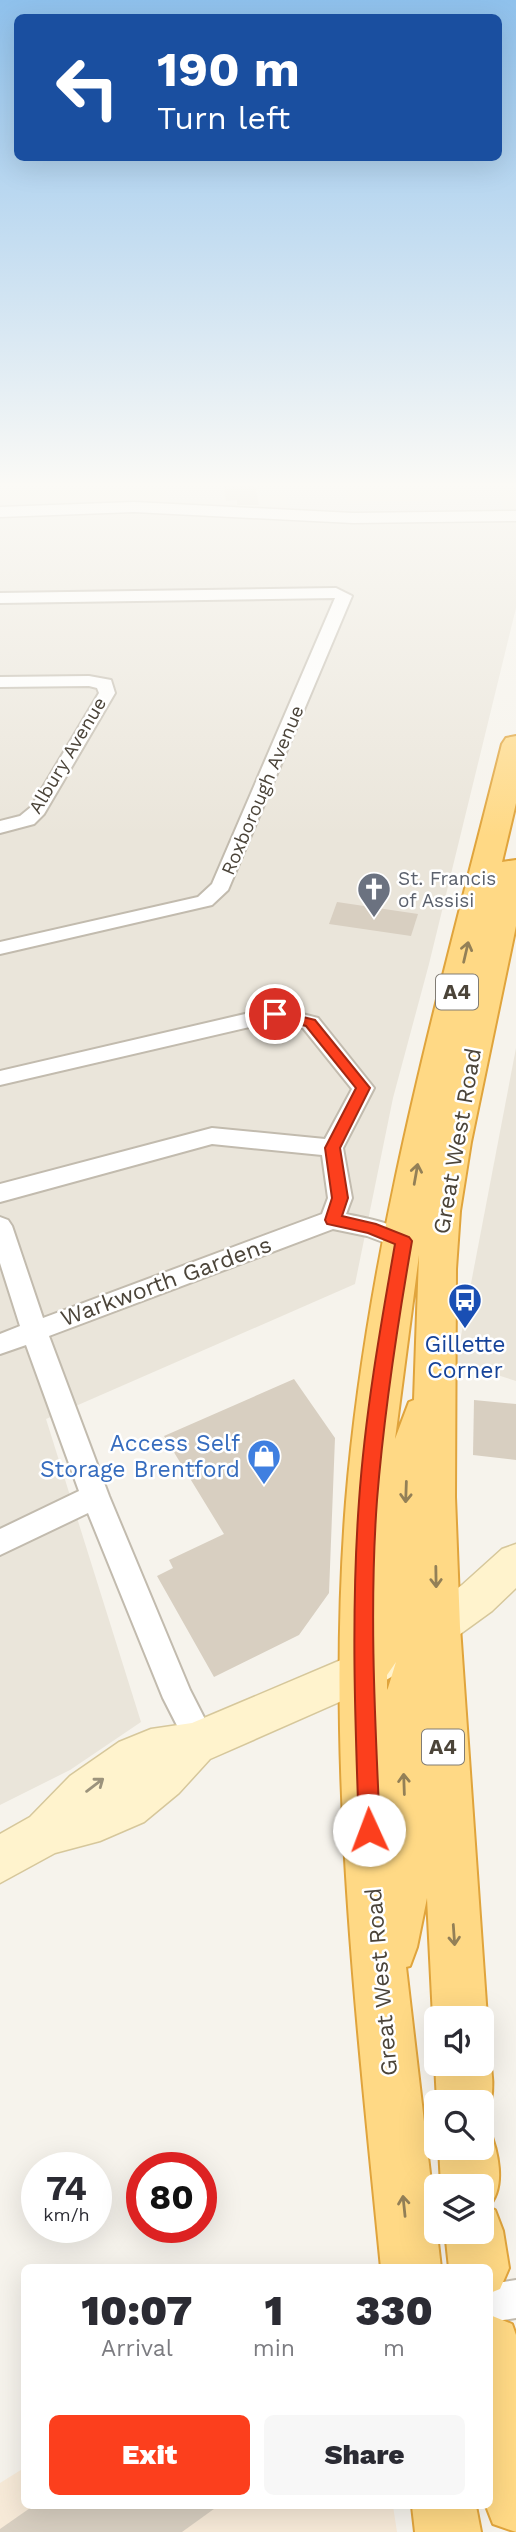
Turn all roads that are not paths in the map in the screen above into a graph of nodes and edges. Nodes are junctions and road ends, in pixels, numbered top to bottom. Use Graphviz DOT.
graph roads {
  1 [pos="343,599"];
  2 [pos="0,682"];
  3 [pos="516,744"];
  4 [pos="0,827"];
  5 [pos="516,856"];
  6 [pos="506,942"];
  7 [pos="0,948"];
  8 [pos="0,1078"];
  9 [pos="332,1148"];
  10 [pos="0,1193"];
  11 [pos="332,1220"];
  12 [pos="0,1226"];
  13 [pos="404,1241"];
  14 [pos="34,1329"];
  15 [pos="0,1345"];
  16 [pos="436,1379"];
  17 [pos="96,1496"];
  18 [pos="0,1543"];
  19 [pos="516,1562"];
  20 [pos="437,1628"];
  21 [pos="363,1671"];
  22 [pos="198,1742"];
  23 [pos="0,1860"];
  24 [pos="382,1997"];
  25 [pos="459,2006"];
  26 [pos="476,2244"];
  27 [pos="411,2264"];
  28 [pos="478,2264"];
  29 [pos="516,2299"];
  30 [pos="493,2303"];
  31 [pos="493,2364"];
  32 [pos="516,2501"];
  33 [pos="444,2509"];
  34 [pos="448,2532"];
  1 -- 7 [label="street, Roxborough Avenue"];
  2 -- 4 [label="street, Albury Avenue"];
  13 -- 3 [label="highway, Great West Road / A4, one-way"];
  5 -- 6 [label="highway, Great West Road / A4"];
  6 -- 16 [label="highway, Great West Road / A4"];
  8 -- 9 [label="street"];
  9 -- 10 [label="street"];
  9 -- 11 [label="street"];
  11 -- 13 [label="street"];
  11 -- 14 [label="street, Warkworth Gardens"];
  12 -- 14 [label="street"];
  13 -- 21 [label="highway, Great West Road / A4"];
  14 -- 15 [label="street, Warkworth Gardens"];
  14 -- 17 [label="street"];
  16 -- 20 [label="highway, Great West Road / A4, one-way"];
  16 -- 21 [label="highway, A4, one-way"];
  17 -- 18 [label="street"];
  17 -- 22 [label="street"];
  19 -- 20 [label="main road"];
  20 -- 21 [label="main road"];
  24 -- 20 [label="highway, A4, one-way"];
  20 -- 25 [label="highway, Great West Road / A4, one-way"];
  21 -- 22 [label="main road"];
  21 -- 24 [label="highway, Great West Road / A4"];
  22 -- 23 [label="main road"];
  27 -- 24 [label="highway, Great West Road / A4, one-way"];
  26 -- 28 [label="highway"];
  29 -- 30 [label="street"];
  31 -- 32 [label="highway"];
  33 -- 34 [label="highway"];
}
